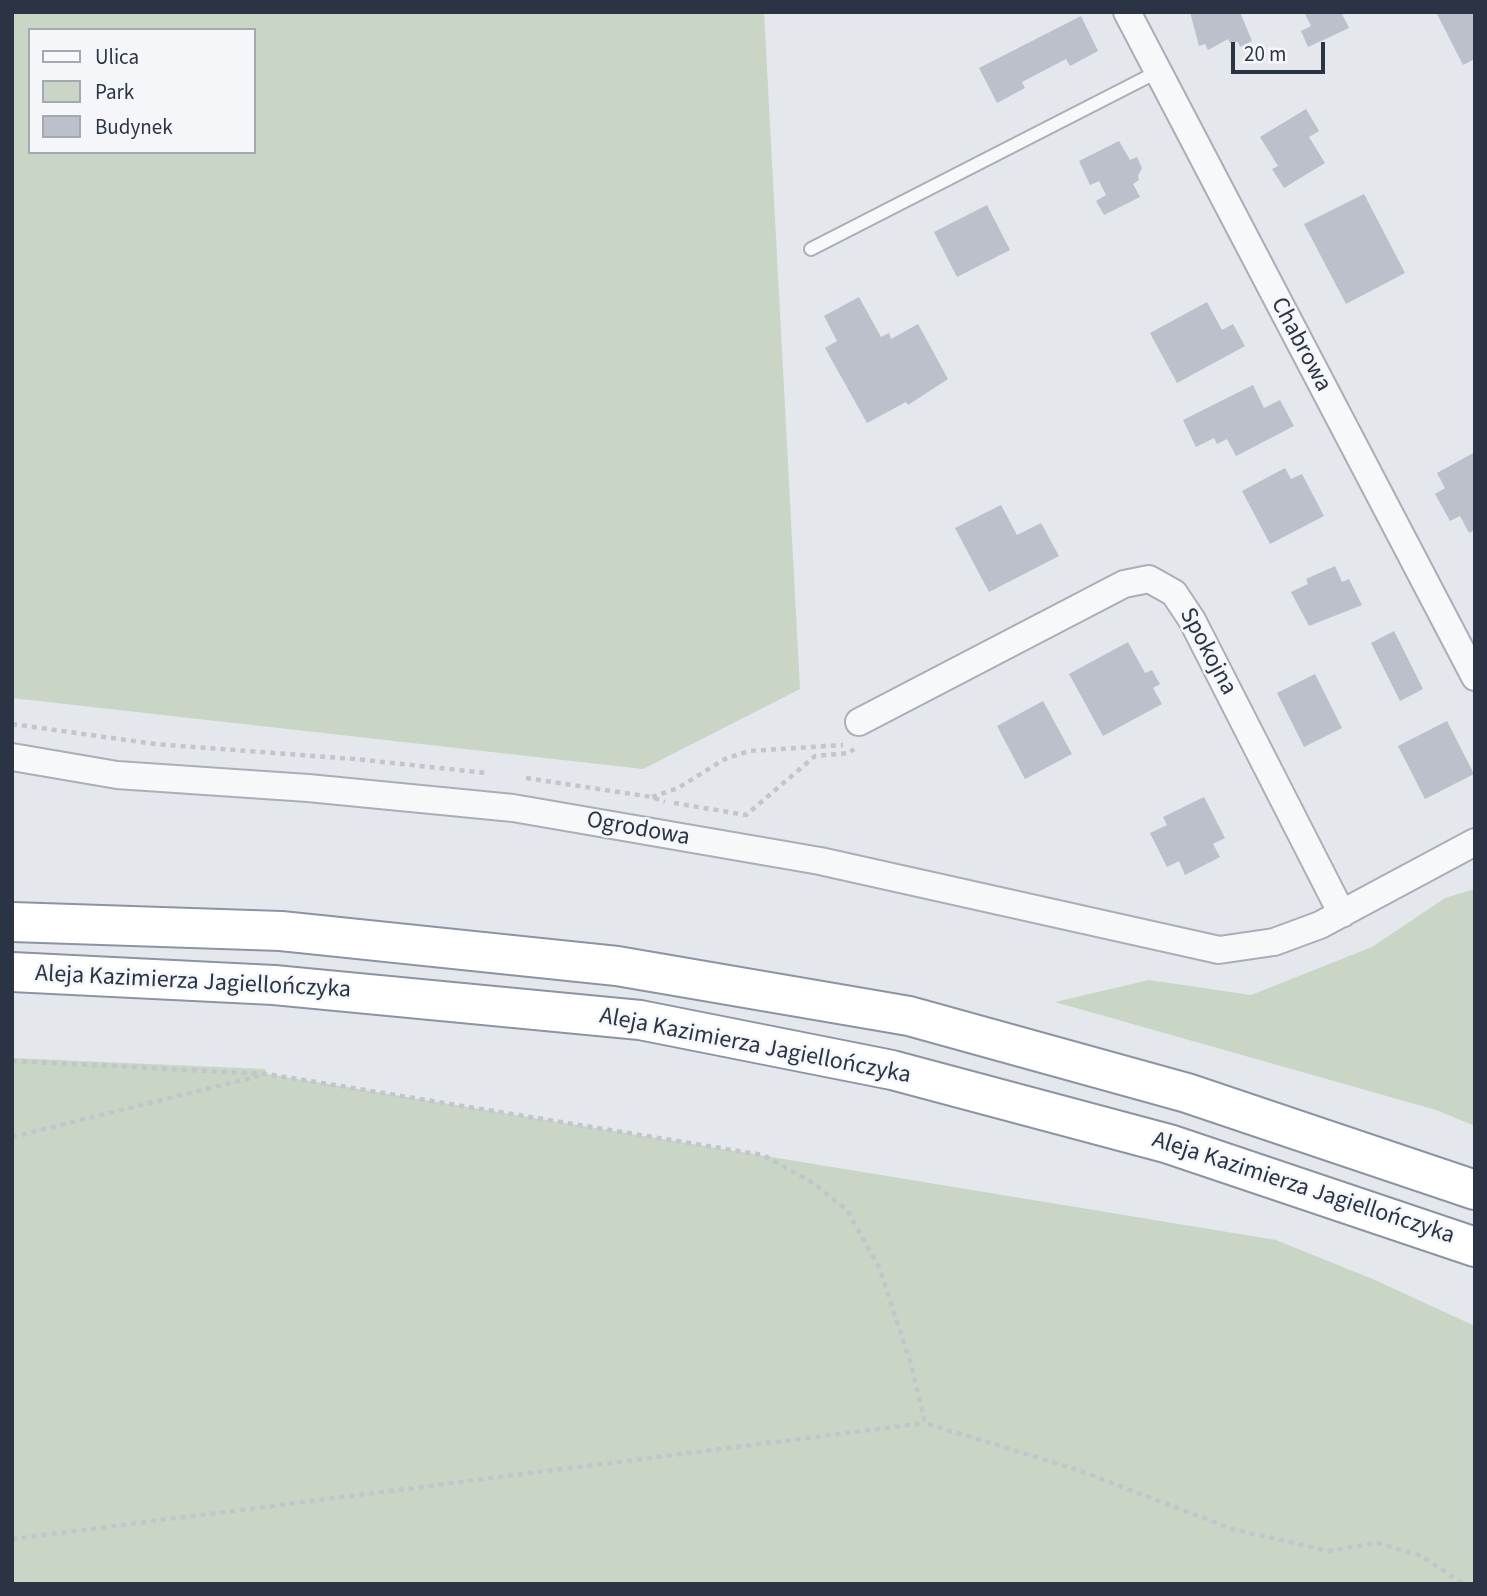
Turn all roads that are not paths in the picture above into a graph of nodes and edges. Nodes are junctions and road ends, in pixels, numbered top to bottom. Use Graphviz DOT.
graph roads {
  1 [pos="1127,12"];
  2 [pos="1157,72"];
  3 [pos="811,249"];
  4 [pos="1475,677"];
  5 [pos="857,733"];
  6 [pos="12,757"];
  7 [pos="1475,842"];
  8 [pos="1342,914"];
  9 [pos="12,922"];
  10 [pos="12,972"];
  11 [pos="1475,1190"];
  12 [pos="1475,1247"];
  1 -- 2 [label="street, Chabrowa"];
  2 -- 3 [label="lane"];
  2 -- 4 [label="street, Chabrowa"];
  5 -- 8 [label="street, Spokojna"];
  6 -- 8 [label="street, Ogrodowa"];
  7 -- 8 [label="street"];
  9 -- 11 [label="highway"];
  10 -- 12 [label="highway, Aleja Kazimierza Jagiellończyka"];
}
